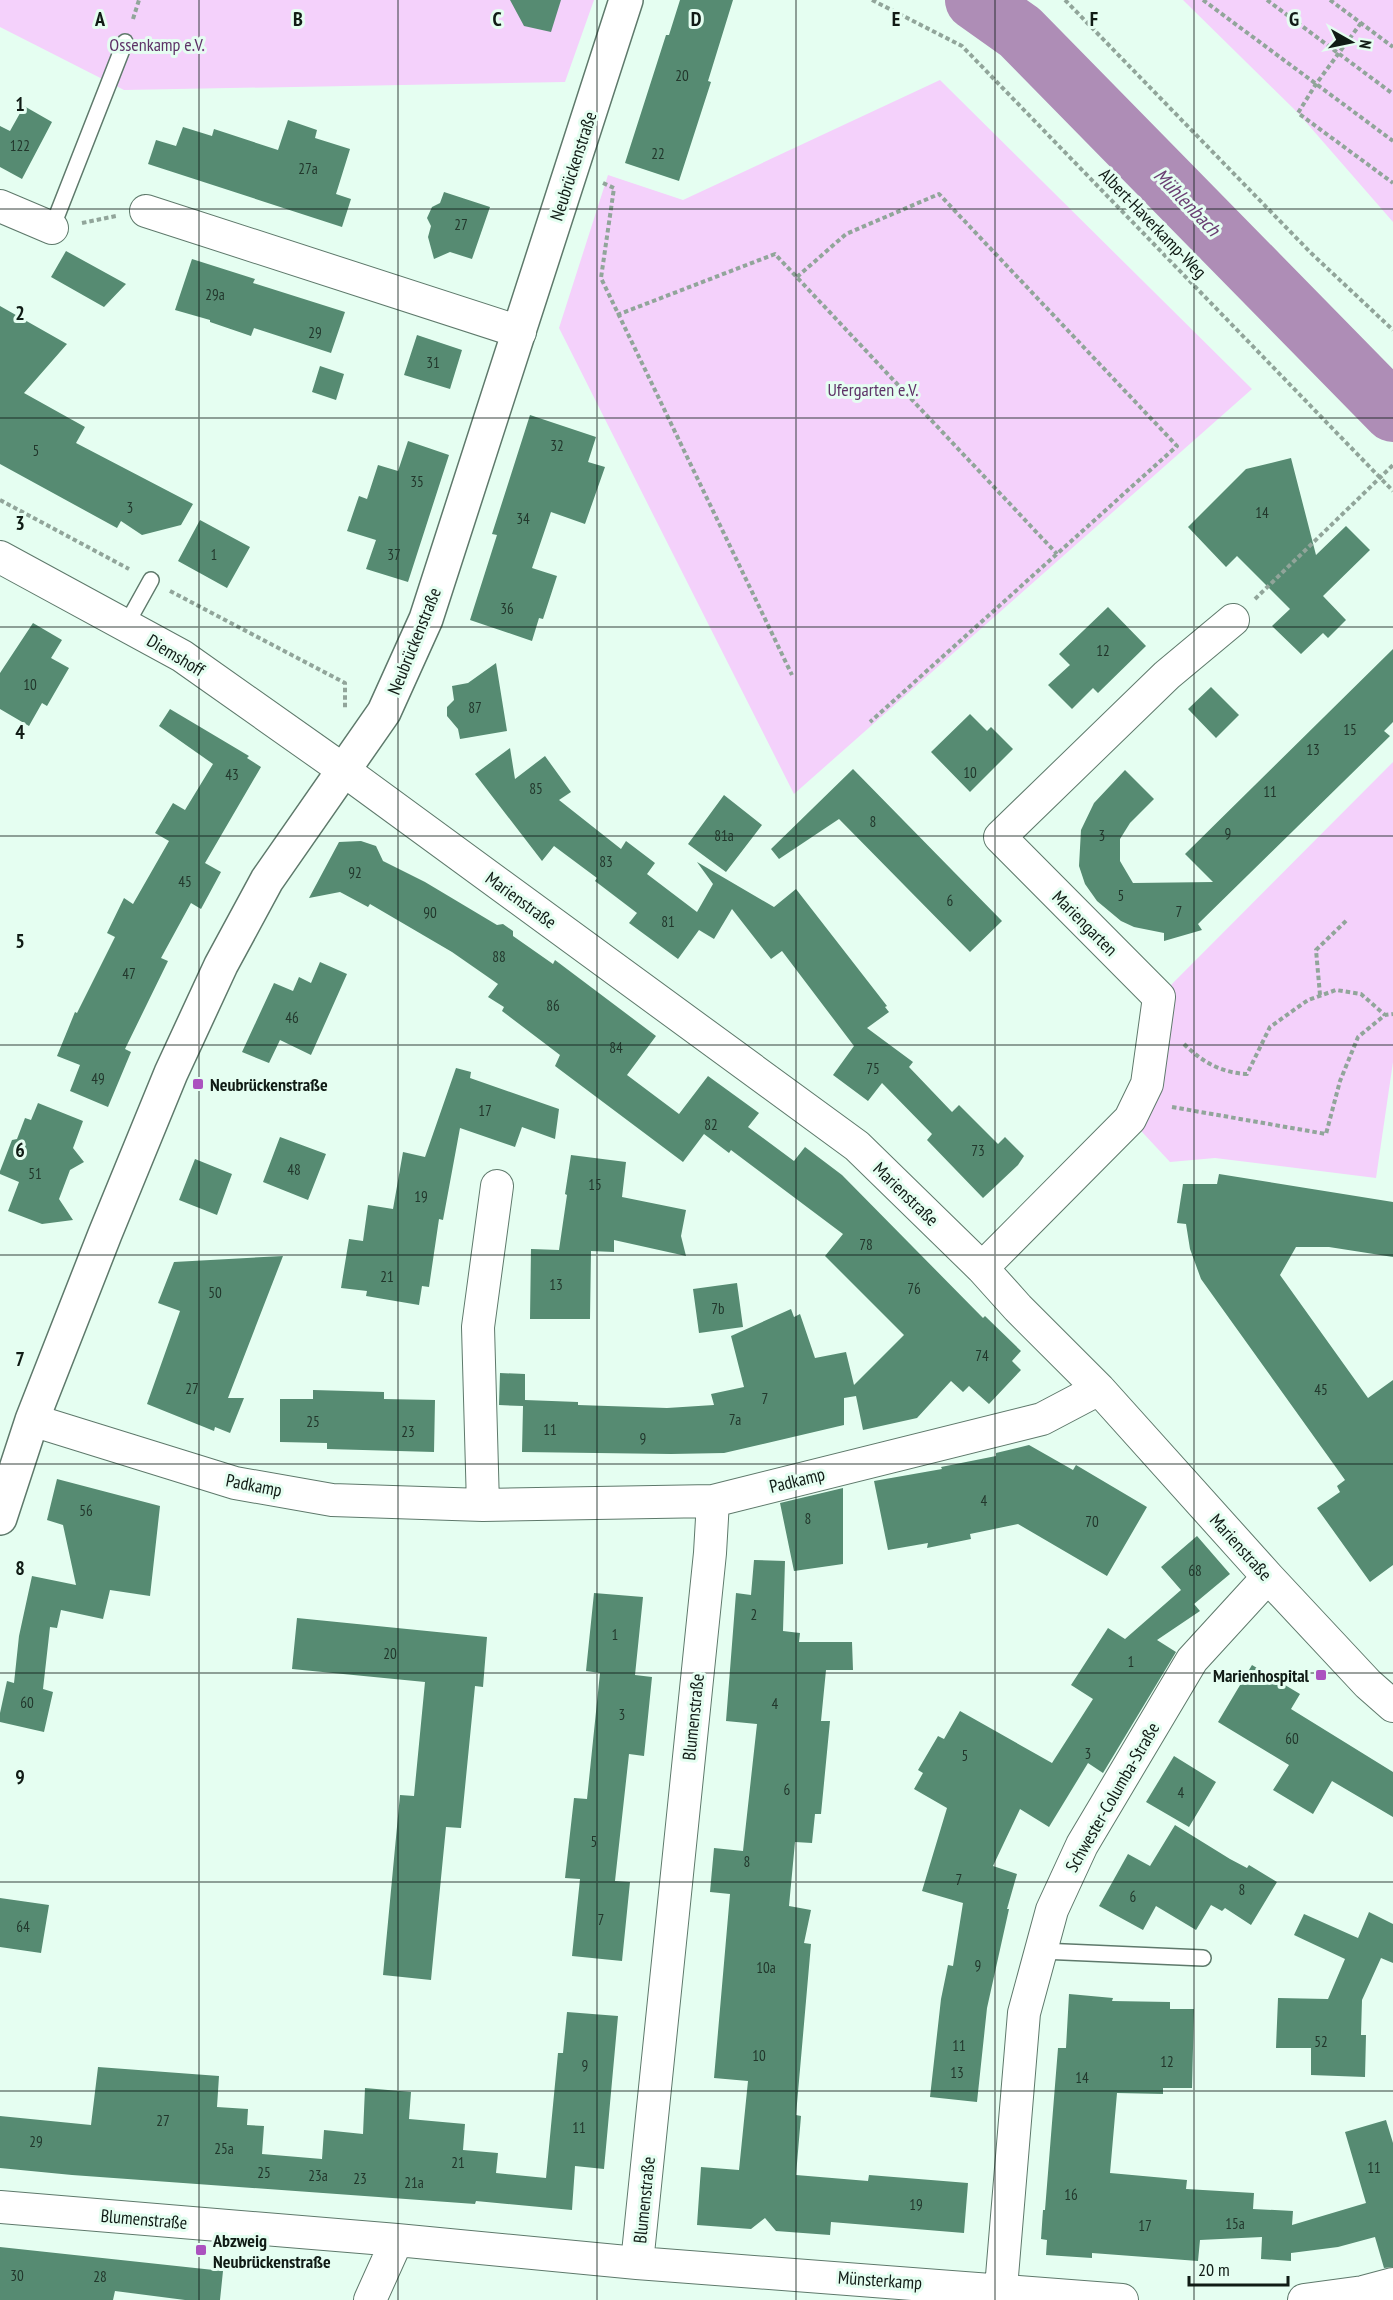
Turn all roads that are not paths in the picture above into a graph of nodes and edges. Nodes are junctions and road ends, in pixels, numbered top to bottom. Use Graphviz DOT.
graph roads {
  1 [pos="626,0"];
  2 [pos="125,42"];
  3 [pos="0,206"];
  4 [pos="146,211"];
  5 [pos="52,228"];
  6 [pos="520,332"];
  7 [pos="0,557"];
  8 [pos="151,580"];
  9 [pos="1233,620"];
  10 [pos="126,626"];
  11 [pos="342,769"];
  12 [pos="497,1186"];
  13 [pos="982,1268"];
  14 [pos="1100,1389"];
  15 [pos="32,1420"];
  16 [pos="713,1501"];
  17 [pos="483,1505"];
  18 [pos="0,1518"];
  19 [pos="1268,1577"];
  20 [pos="1393,1706"];
  21 [pos="1041,1952"];
  22 [pos="1203,1958"];
  23 [pos="0,2207"];
  24 [pos="397,2240"];
  25 [pos="638,2263"];
  26 [pos="1393,2284"];
  27 [pos="1001,2295"];
  28 [pos="370,2300"];
  29 [pos="1122,2300"];
  30 [pos="1304,2300"];
  1 -- 6 [label="street, Neubrückenstraße"];
  2 -- 5 [label="lane"];
  3 -- 5 [label="street"];
  4 -- 6 [label="street"];
  6 -- 11 [label="street, Neubrückenstraße"];
  7 -- 10 [label="street, Diemshoff"];
  8 -- 10 [label="lane"];
  9 -- 13 [label="street, Mariengarten"];
  10 -- 11 [label="street, Diemshoff"];
  11 -- 13 [label="street, Marienstraße"];
  11 -- 15 [label="street, Neubrückenstraße"];
  12 -- 17 [label="street"];
  13 -- 14 [label="street, Marienstraße"];
  14 -- 16 [label="street, Padkamp"];
  14 -- 19 [label="street, Marienstraße"];
  15 -- 17 [label="street, Padkamp"];
  15 -- 18 [label="street, Neubrückenstraße"];
  16 -- 17 [label="street, Padkamp"];
  16 -- 25 [label="street, Blumenstraße"];
  19 -- 20 [label="street, Marienstraße"];
  19 -- 21 [label="street, Schwester-Columba-Straße"];
  21 -- 22 [label="lane"];
  21 -- 27 [label="street, Schwester-Columba-Straße"];
  23 -- 24 [label="street, Blumenstraße"];
  24 -- 25 [label="street, Blumenstraße"];
  24 -- 28 [label="street"];
  25 -- 27 [label="street, Münsterkamp"];
  26 -- 30 [label="street"];
  27 -- 29 [label="street, Münsterkamp"];
}
